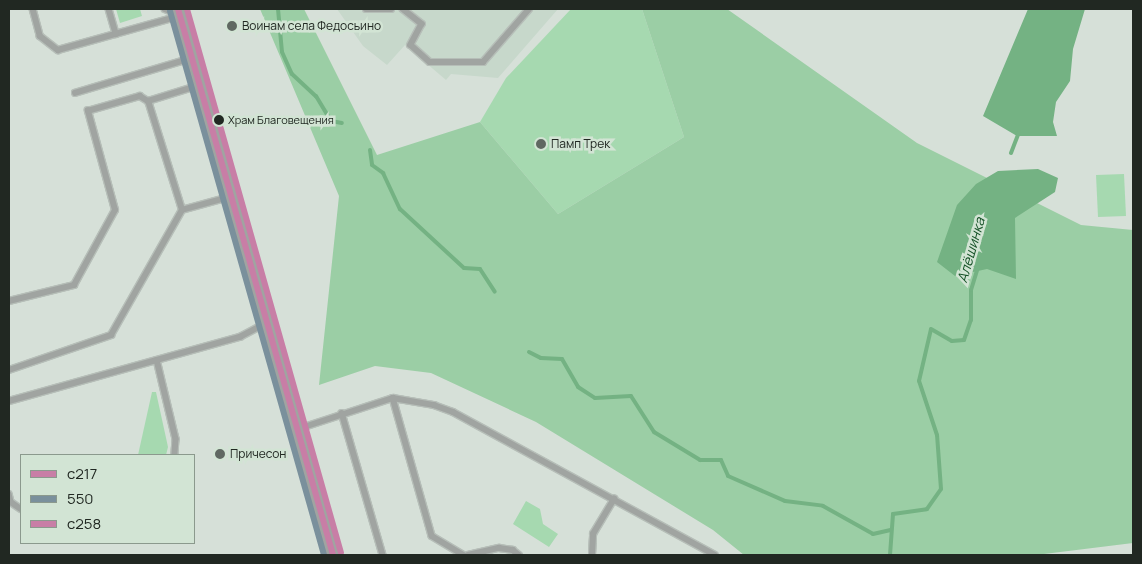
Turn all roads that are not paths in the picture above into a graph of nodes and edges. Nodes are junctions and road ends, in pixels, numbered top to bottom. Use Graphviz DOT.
graph roads {
  1 [pos="33,9"];
  2 [pos="109,9"];
  3 [pos="165,9"];
  4 [pos="366,9"];
  5 [pos="391,9"];
  6 [pos="403,9"];
  7 [pos="529,9"];
  8 [pos="179,12"];
  9 [pos="116,34"];
  10 [pos="192,58"];
  11 [pos="200,85"];
  12 [pos="74,93"];
  13 [pos="148,101"];
  14 [pos="229,197"];
  15 [pos="182,210"];
  16 [pos="9,301"];
  17 [pos="266,323"];
  18 [pos="157,360"];
  19 [pos="9,370"];
  20 [pos="393,398"];
  21 [pos="9,401"];
  22 [pos="342,413"];
  23 [pos="296,429"];
  24 [pos="175,454"];
  25 [pos="9,494"];
  26 [pos="614,499"];
  27 [pos="20,509"];
  28 [pos="333,555"];
  29 [pos="382,555"];
  30 [pos="466,555"];
  31 [pos="519,555"];
  32 [pos="592,555"];
  33 [pos="715,555"];
  1 -- 9 [label="lane"];
  2 -- 9 [label="lane"];
  3 -- 8 [label="lane"];
  4 -- 5 [label="lane"];
  6 -- 7 [label="lane"];
  8 -- 9 [label="lane"];
  8 -- 10 [label="street"];
  10 -- 11 [label="street"];
  10 -- 12 [label="lane"];
  11 -- 13 [label="lane"];
  11 -- 14 [label="street"];
  13 -- 15 [label="lane"];
  13 -- 16 [label="lane"];
  14 -- 15 [label="lane"];
  14 -- 17 [label="street"];
  15 -- 19 [label="lane"];
  17 -- 18 [label="lane"];
  17 -- 23 [label="street"];
  18 -- 21 [label="lane"];
  18 -- 24 [label="lane"];
  20 -- 22 [label="lane"];
  20 -- 26 [label="lane"];
  20 -- 30 [label="lane"];
  22 -- 23 [label="lane"];
  22 -- 29 [label="lane"];
  23 -- 28 [label="street"];
  25 -- 27 [label="lane"];
  26 -- 32 [label="lane"];
  26 -- 33 [label="lane"];
  30 -- 31 [label="lane"];
}
